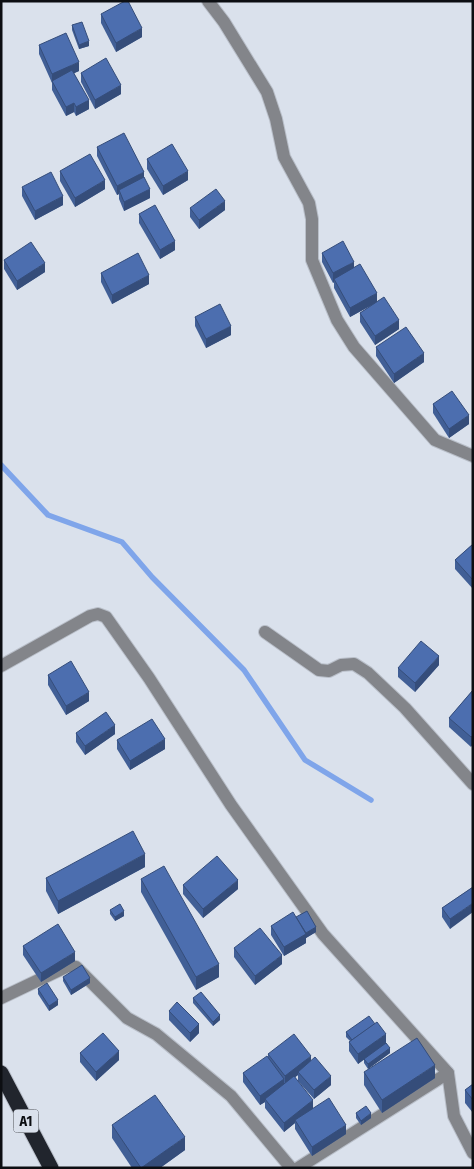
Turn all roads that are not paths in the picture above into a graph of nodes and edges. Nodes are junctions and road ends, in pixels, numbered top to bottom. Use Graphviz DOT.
graph roads {
  1 [pos="208,1"];
  2 [pos="473,456"];
  3 [pos="265,632"];
  4 [pos="1,666"];
  5 [pos="473,784"];
  6 [pos="1,998"];
  7 [pos="1,1074"];
  8 [pos="448,1074"];
  9 [pos="473,1153"];
  10 [pos="51,1168"];
  11 [pos="291,1168"];
  12 [pos="298,1168"];
  1 -- 2 [label="street"];
  3 -- 5 [label="street"];
  4 -- 8 [label="street"];
  6 -- 11 [label="street"];
  7 -- 10 [label="highway, A1"];
  8 -- 9 [label="street"];
  8 -- 12 [label="street"];
}
